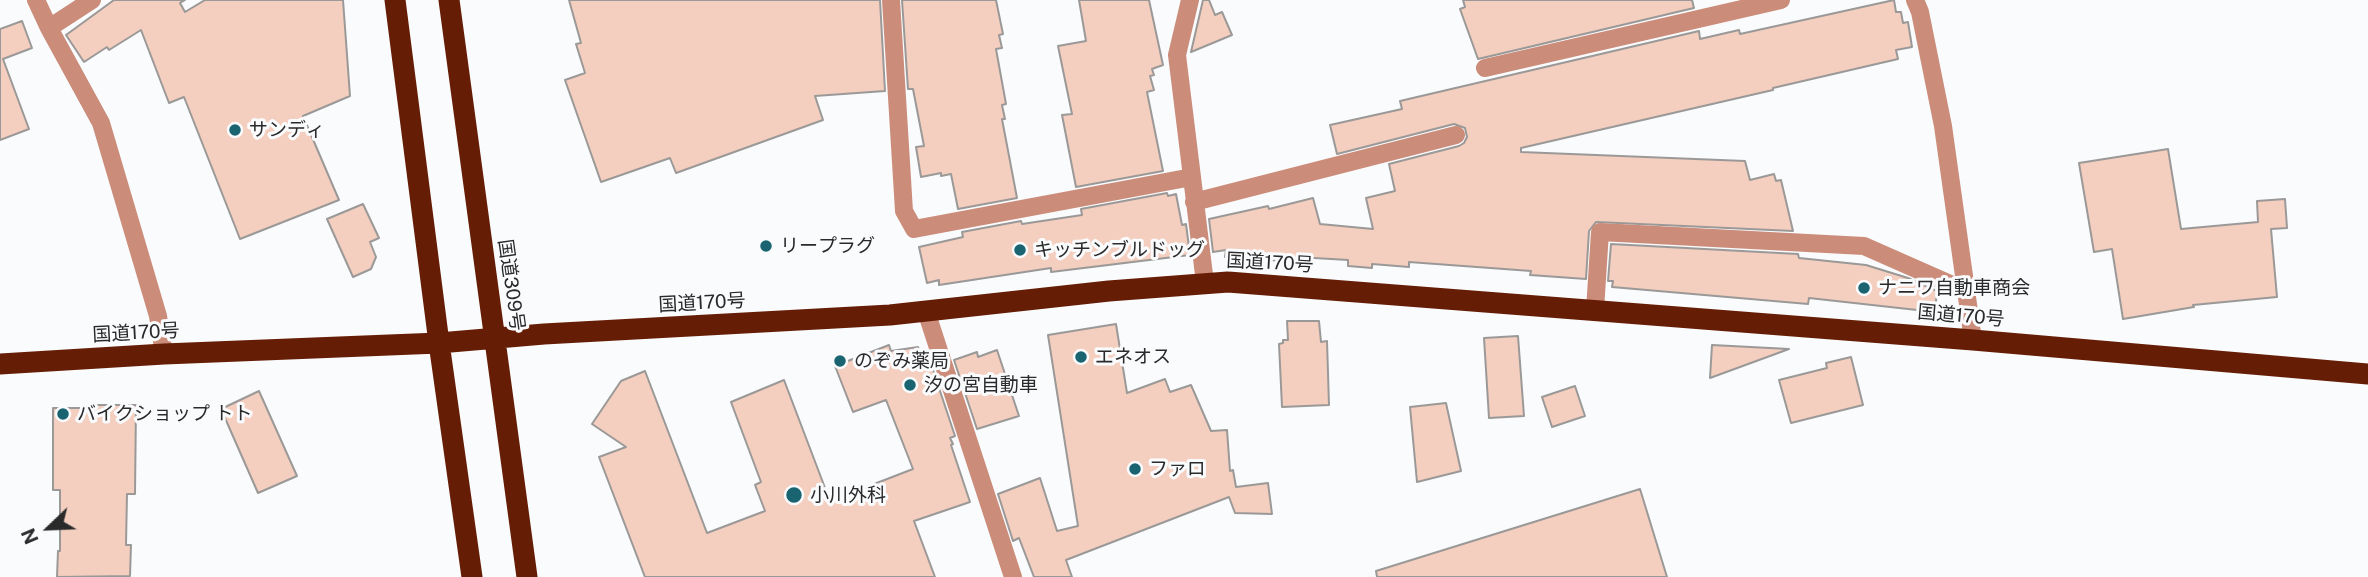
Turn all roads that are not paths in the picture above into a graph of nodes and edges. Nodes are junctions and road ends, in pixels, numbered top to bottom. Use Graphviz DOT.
graph roads {
  1 [pos="36,0"];
  2 [pos="92,0"];
  3 [pos="396,0"];
  4 [pos="449,0"];
  5 [pos="891,0"];
  6 [pos="1179,0"];
  7 [pos="1190,0"];
  8 [pos="1781,0"];
  9 [pos="1915,0"];
  10 [pos="1183,26"];
  11 [pos="49,28"];
  12 [pos="1485,68"];
  13 [pos="1456,135"];
  14 [pos="1192,177"];
  15 [pos="1195,202"];
  16 [pos="1205,283"];
  17 [pos="1966,291"];
  18 [pos="1595,310"];
  19 [pos="926,311"];
  20 [pos="495,338"];
  21 [pos="1973,340"];
  22 [pos="439,343"];
  23 [pos="164,354"];
  24 [pos="0,364"];
  25 [pos="2368,374"];
  26 [pos="472,577"];
  27 [pos="527,577"];
  28 [pos="1013,577"];
  1 -- 11 [label="street"];
  2 -- 11 [label="street"];
  3 -- 22 [label="highway"];
  4 -- 20 [label="highway, 国道309号"];
  5 -- 14 [label="street"];
  6 -- 10 [label="street"];
  7 -- 10 [label="street"];
  8 -- 12 [label="street"];
  9 -- 17 [label="street"];
  10 -- 14 [label="street"];
  11 -- 23 [label="street"];
  13 -- 15 [label="street"];
  14 -- 15 [label="street"];
  15 -- 16 [label="street"];
  16 -- 18 [label="highway, 国道170号"];
  16 -- 19 [label="highway, 国道170号"];
  17 -- 18 [label="street"];
  17 -- 21 [label="street"];
  18 -- 21 [label="highway, 国道170号"];
  19 -- 20 [label="highway, 国道170号"];
  19 -- 28 [label="street"];
  20 -- 22 [label="highway, 国道170号"];
  20 -- 27 [label="highway, 国道309号"];
  21 -- 25 [label="highway, 国道170号"];
  22 -- 23 [label="highway, 国道170号"];
  22 -- 26 [label="highway"];
  23 -- 24 [label="highway, 国道170号"];
}
